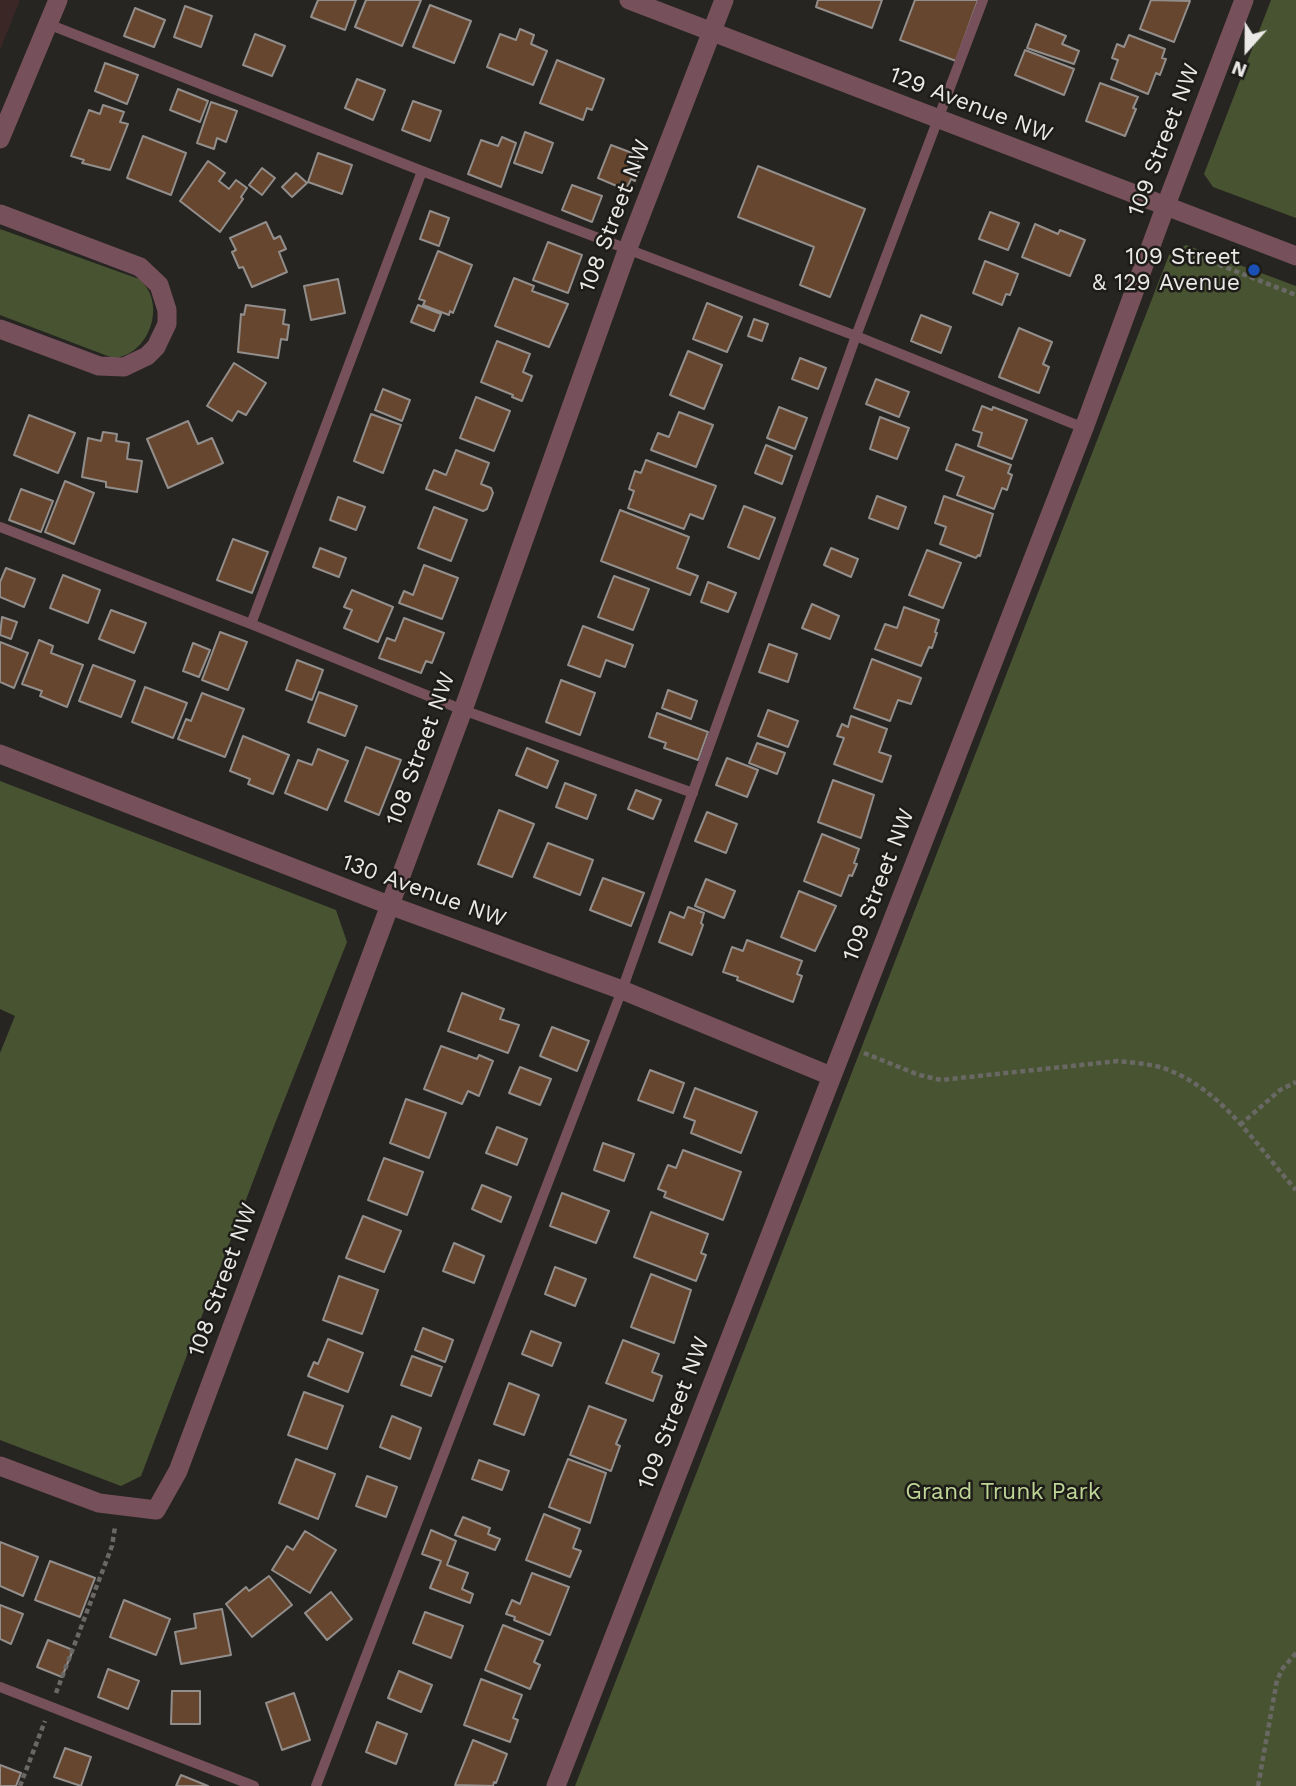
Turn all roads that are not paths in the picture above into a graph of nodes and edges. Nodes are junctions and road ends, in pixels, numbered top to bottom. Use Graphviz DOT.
graph roads {
  1 [pos="58,0"];
  2 [pos="629,0"];
  3 [pos="724,0"];
  4 [pos="983,0"];
  5 [pos="1244,0"];
  6 [pos="48,24"];
  7 [pos="712,32"];
  8 [pos="937,118"];
  9 [pos="0,139"];
  10 [pos="422,171"];
  11 [pos="1166,205"];
  12 [pos="0,214"];
  13 [pos="628,248"];
  14 [pos="1296,256"];
  15 [pos="0,329"];
  16 [pos="856,336"];
  17 [pos="1084,428"];
  18 [pos="0,527"];
  19 [pos="251,624"];
  20 [pos="463,710"];
  21 [pos="0,754"];
  22 [pos="693,793"];
  23 [pos="389,905"];
  24 [pos="622,990"];
  25 [pos="831,1076"];
  26 [pos="0,1466"];
  27 [pos="0,1687"];
  28 [pos="254,1786"];
  29 [pos="316,1786"];
  30 [pos="556,1786"];
  1 -- 6 [label="street"];
  2 -- 7 [label="street, 129 Avenue NW"];
  3 -- 7 [label="street, 108 Street NW"];
  4 -- 8 [label="lane"];
  5 -- 11 [label="street, 109 Street NW"];
  6 -- 9 [label="street"];
  6 -- 10 [label="lane"];
  7 -- 8 [label="street, 129 Avenue NW"];
  7 -- 13 [label="street, 108 Street NW"];
  8 -- 11 [label="street, 129 Avenue NW"];
  8 -- 16 [label="lane"];
  10 -- 13 [label="lane"];
  10 -- 19 [label="lane"];
  11 -- 14 [label="street, 129 Avenue NW"];
  11 -- 17 [label="street, 109 Street NW"];
  12 -- 15 [label="street"];
  13 -- 16 [label="lane"];
  13 -- 20 [label="street, 108 Street NW"];
  16 -- 17 [label="lane"];
  16 -- 22 [label="lane"];
  17 -- 25 [label="street, 109 Street NW"];
  18 -- 19 [label="lane"];
  19 -- 20 [label="lane"];
  20 -- 22 [label="lane"];
  20 -- 23 [label="street, 108 Street NW"];
  21 -- 23 [label="street, 130 Avenue NW"];
  22 -- 24 [label="lane"];
  23 -- 24 [label="street, 130 Avenue NW"];
  23 -- 26 [label="street, 108 Street NW"];
  24 -- 25 [label="street, 130 Avenue NW"];
  24 -- 29 [label="lane"];
  25 -- 30 [label="street, 109 Street NW"];
  27 -- 28 [label="lane"];
}
